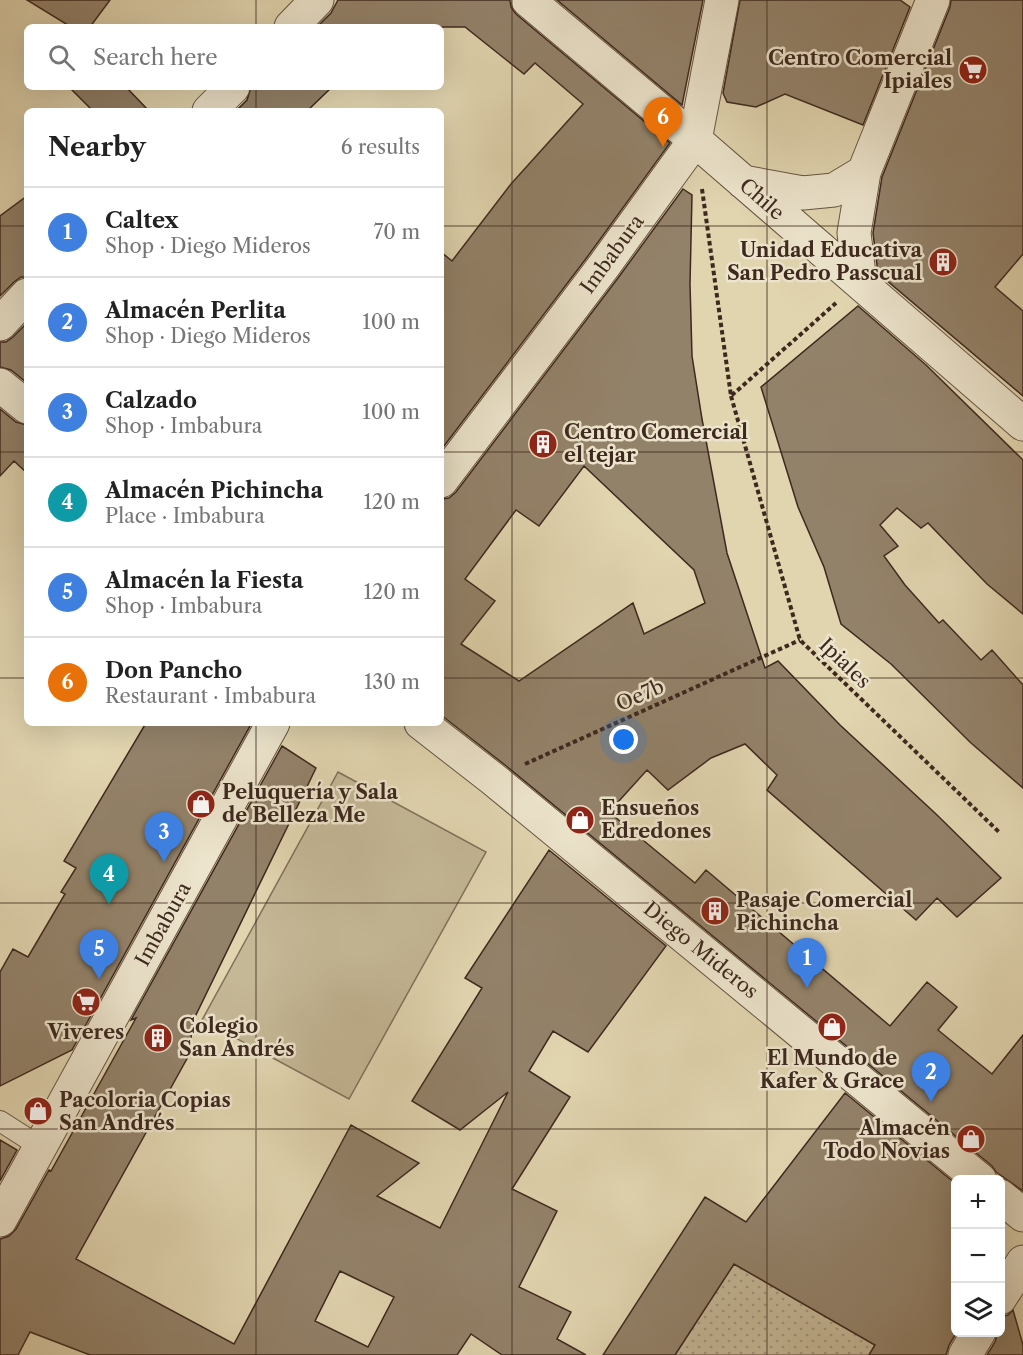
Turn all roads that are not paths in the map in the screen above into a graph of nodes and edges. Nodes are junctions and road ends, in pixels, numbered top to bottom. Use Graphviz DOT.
graph roads {
  1 [pos="317,0"];
  2 [pos="528,0"];
  3 [pos="722,0"];
  4 [pos="933,0"];
  5 [pos="294,24"];
  6 [pos="230,90"];
  7 [pos="212,108"];
  8 [pos="695,140"];
  9 [pos="864,172"];
  10 [pos="743,182"];
  11 [pos="851,290"];
  12 [pos="24,298"];
  13 [pos="0,324"];
  14 [pos="0,385"];
  15 [pos="24,405"];
  16 [pos="1023,424"];
  17 [pos="444,477"];
  18 [pos="271,726"];
  19 [pos="425,726"];
  20 [pos="0,1121"];
  21 [pos="39,1146"];
  22 [pos="975,1175"];
  23 [pos="1005,1200"];
  24 [pos="1023,1215"];
  25 [pos="0,1220"];
  26 [pos="1023,1262"];
  27 [pos="1005,1290"];
  28 [pos="976,1337"];
  29 [pos="965,1355"];
  1 -- 5 [label="street"];
  2 -- 8 [label="street, Chile"];
  3 -- 8 [label="street, Imbabura"];
  4 -- 9 [label="street"];
  6 -- 7 [label="street"];
  8 -- 10 [label="street, Chile"];
  8 -- 17 [label="street, Imbabura"];
  9 -- 10 [label="street"];
  9 -- 11 [label="street"];
  10 -- 11 [label="street, Chile"];
  11 -- 16 [label="street, Chile"];
  12 -- 13 [label="street"];
  14 -- 15 [label="street"];
  18 -- 21 [label="street, Imbabura"];
  19 -- 22 [label="street, Diego Mideros"];
  20 -- 21 [label="lane"];
  21 -- 25 [label="street, Imbabura"];
  23 -- 24 [label="street"];
  26 -- 27 [label="street"];
  28 -- 29 [label="street"];
}
